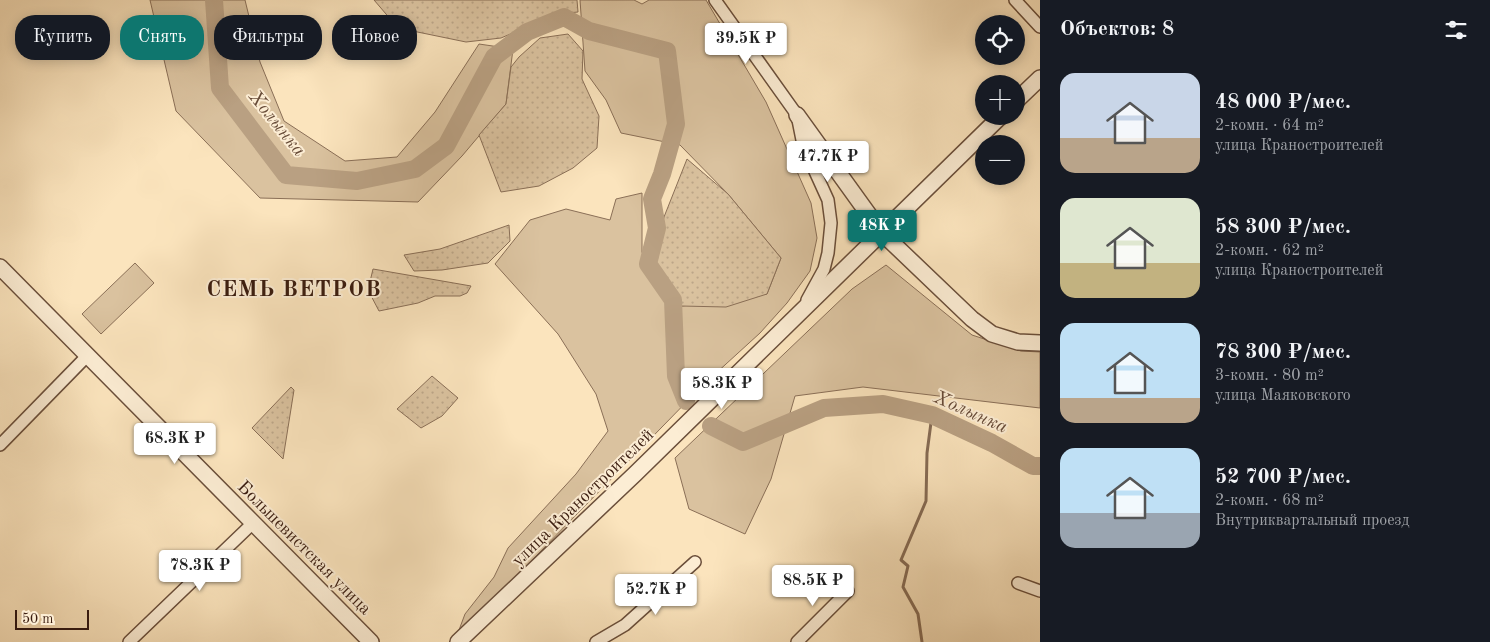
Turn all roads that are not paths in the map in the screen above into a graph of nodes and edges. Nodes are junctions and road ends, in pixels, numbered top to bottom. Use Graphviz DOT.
graph roads {
  1 [pos="715,0"];
  2 [pos="1015,0"];
  3 [pos="1040,27"];
  4 [pos="1040,78"];
  5 [pos="1025,92"];
  6 [pos="797,115"];
  7 [pos="992,125"];
  8 [pos="882,233"];
  9 [pos="0,267"];
  10 [pos="788,325"];
  11 [pos="1040,343"];
  12 [pos="87,356"];
  13 [pos="0,445"];
  14 [pos="253,522"];
  15 [pos="694,562"];
  16 [pos="1018,583"];
  17 [pos="848,591"];
  18 [pos="1040,591"];
  19 [pos="129,642"];
  20 [pos="371,642"];
  21 [pos="458,642"];
  22 [pos="596,642"];
  23 [pos="797,642"];
  1 -- 6 [label="street"];
  2 -- 3 [label="street"];
  4 -- 5 [label="street"];
  6 -- 8 [label="street"];
  6 -- 10 [label="street"];
  7 -- 8 [label="street, улица Краностроителей"];
  8 -- 10 [label="street, улица Краностроителей"];
  8 -- 11 [label="street"];
  9 -- 12 [label="street, Большевистская улица"];
  10 -- 21 [label="street, улица Краностроителей"];
  12 -- 13 [label="street"];
  12 -- 14 [label="street, Большевистская улица"];
  14 -- 19 [label="street"];
  14 -- 20 [label="street, Большевистская улица"];
  15 -- 22 [label="street"];
  16 -- 18 [label="street"];
  17 -- 23 [label="street"];
}
